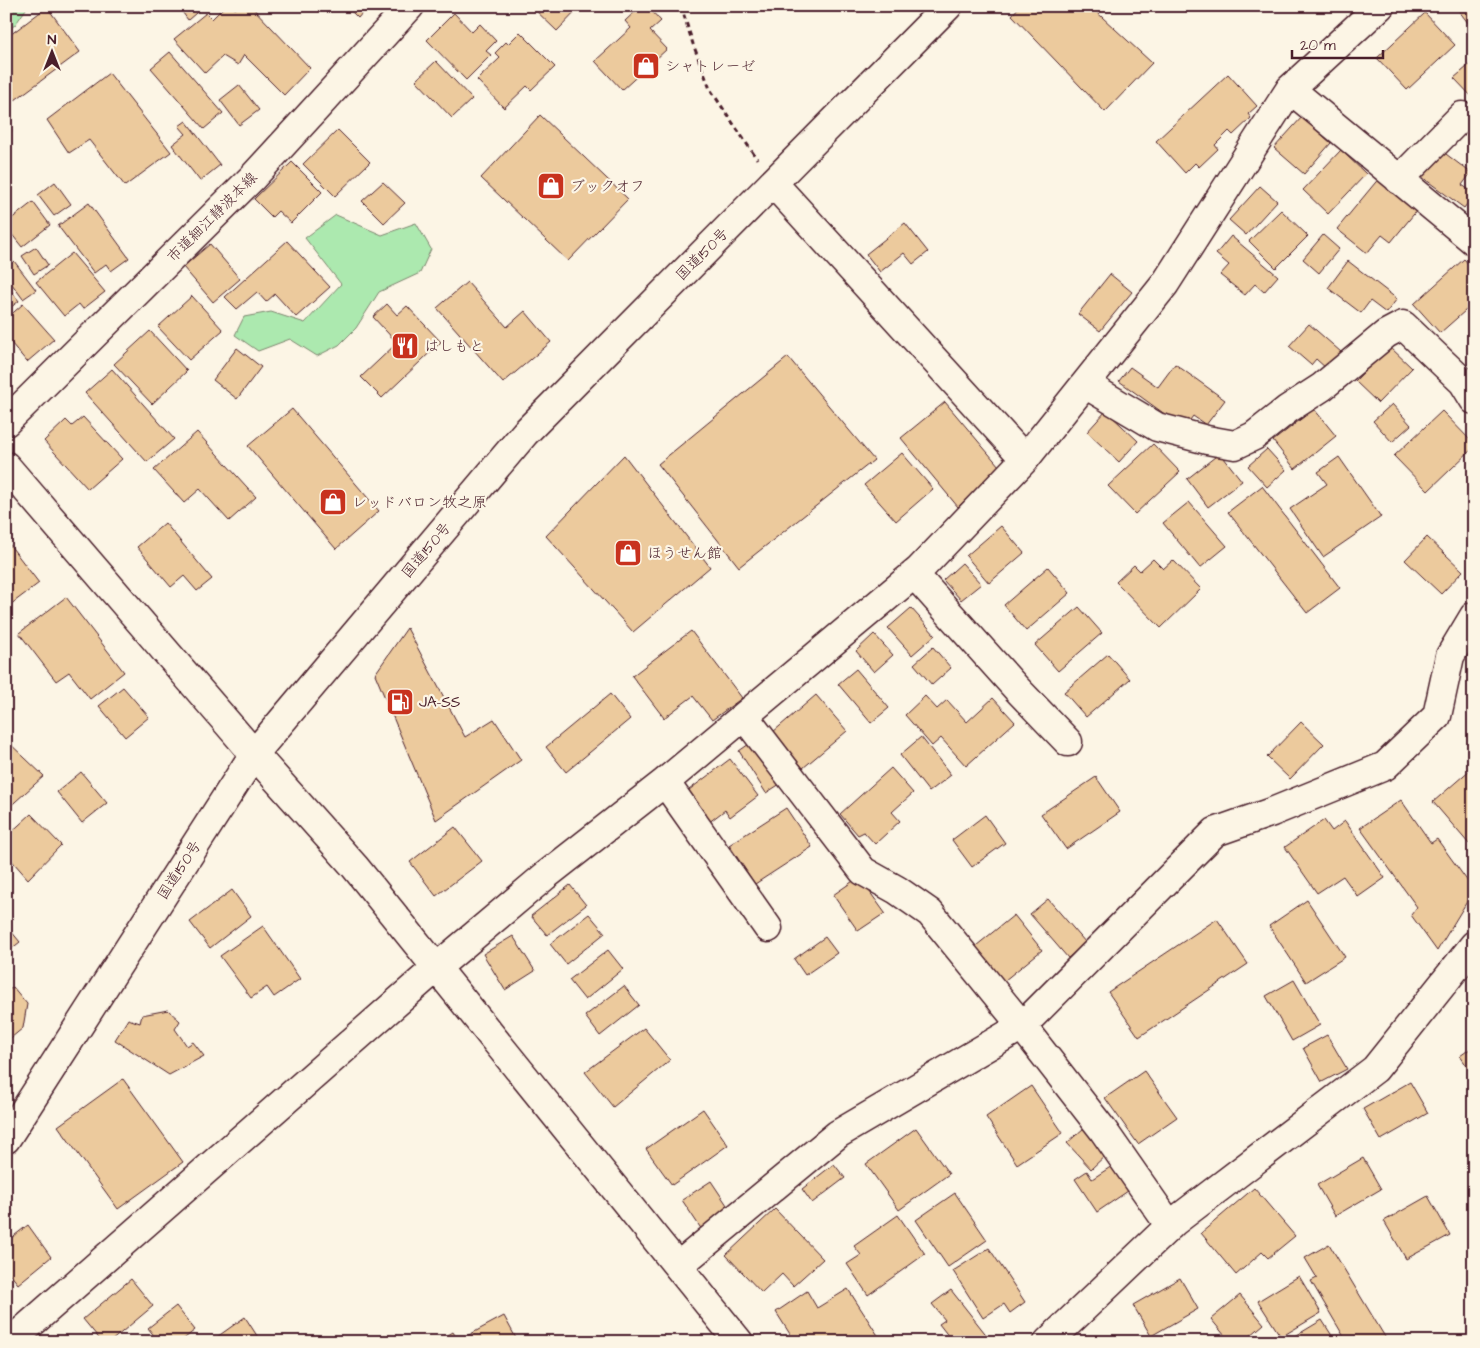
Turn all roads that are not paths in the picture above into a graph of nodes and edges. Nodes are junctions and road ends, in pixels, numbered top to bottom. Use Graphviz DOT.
graph roads {
  1 [pos="410,6"];
  2 [pos="948,6"];
  3 [pos="1380,6"];
  4 [pos="1290,89"];
  5 [pos="1462,116"];
  6 [pos="1399,180"];
  7 [pos="773,183"];
  8 [pos="1474,241"];
  9 [pos="1085,384"];
  10 [pos="1474,400"];
  11 [pos="6,422"];
  12 [pos="1025,459"];
  13 [pos="6,466"];
  14 [pos="914,574"];
  15 [pos="1474,616"];
  16 [pos="744,716"];
  17 [pos="1068,742"];
  18 [pos="254,754"];
  19 [pos="665,782"];
  20 [pos="768,928"];
  21 [pos="1474,945"];
  22 [pos="436,968"];
  23 [pos="1022,1026"];
  24 [pos="6,1139"];
  25 [pos="1170,1226"];
  26 [pos="678,1266"];
  27 [pos="10,1342"];
  28 [pos="739,1342"];
  29 [pos="1048,1342"];
  1 -- 11 [label="main road, 市道細江静波本線"];
  2 -- 7 [label="main road, 国道150号"];
  3 -- 4 [label="main road"];
  4 -- 6 [label="main road"];
  4 -- 9 [label="main road"];
  5 -- 6 [label="main road"];
  6 -- 8 [label="main road"];
  7 -- 12 [label="main road"];
  7 -- 18 [label="main road, 国道150号"];
  9 -- 10 [label="main road"];
  9 -- 12 [label="main road"];
  12 -- 14 [label="main road"];
  13 -- 18 [label="main road"];
  14 -- 16 [label="main road"];
  14 -- 17 [label="main road"];
  15 -- 23 [label="main road"];
  16 -- 19 [label="main road"];
  16 -- 23 [label="main road"];
  18 -- 22 [label="main road"];
  18 -- 24 [label="main road, 国道150号"];
  19 -- 20 [label="main road"];
  19 -- 22 [label="main road"];
  21 -- 25 [label="main road"];
  22 -- 26 [label="main road"];
  22 -- 27 [label="main road"];
  23 -- 25 [label="main road"];
  23 -- 26 [label="main road"];
  25 -- 29 [label="main road"];
  26 -- 28 [label="main road"];
}
